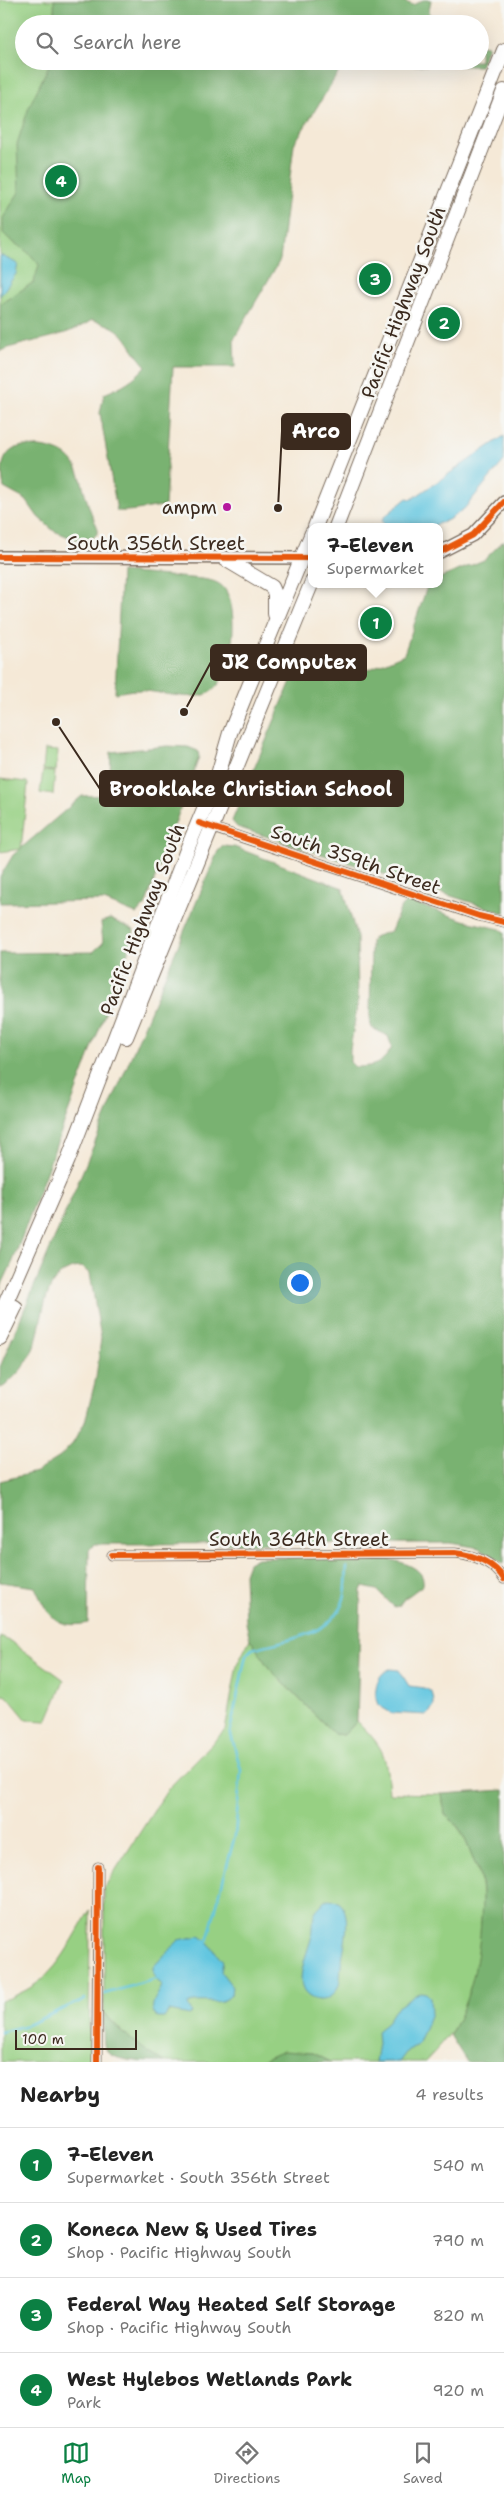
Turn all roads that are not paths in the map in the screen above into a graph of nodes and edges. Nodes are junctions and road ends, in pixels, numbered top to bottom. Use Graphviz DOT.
graph roads {
  1 [pos="504,50"];
  2 [pos="501,64"];
  3 [pos="504,91"];
  4 [pos="348,498"];
  5 [pos="504,502"];
  6 [pos="317,523"];
  7 [pos="338,523"];
  8 [pos="345,523"];
  9 [pos="443,550"];
  10 [pos="0,557"];
  11 [pos="307,558"];
  12 [pos="225,559"];
  13 [pos="309,588"];
  14 [pos="274,624"];
  15 [pos="205,825"];
  16 [pos="504,922"];
  17 [pos="0,1316"];
  18 [pos="0,1338"];
  19 [pos="112,1555"];
  20 [pos="504,1579"];
  21 [pos="98,1868"];
  22 [pos="97,2062"];
  1 -- 2 [label="main road, Pacific Highway South"];
  2 -- 6 [label="main road, Pacific Highway South"];
  3 -- 4 [label="main road, Pacific Highway South"];
  4 -- 7 [label="main road, Pacific Highway South"];
  4 -- 8 [label="main road"];
  5 -- 9 [label="main road"];
  10 -- 12 [label="main road, South 356th Street"];
  11 -- 12 [label="main road, South 356th Street"];
  11 -- 14 [label="main road, Pacific Highway South"];
  12 -- 14 [label="main road"];
  13 -- 15 [label="main road, Pacific Highway South"];
  14 -- 15 [label="main road, Pacific Highway South"];
  15 -- 16 [label="street, South 359th Street"];
  15 -- 17 [label="main road, Pacific Highway South"];
  15 -- 18 [label="main road, Pacific Highway South"];
  19 -- 20 [label="street, South 364th Street"];
  21 -- 22 [label="street"];
}
